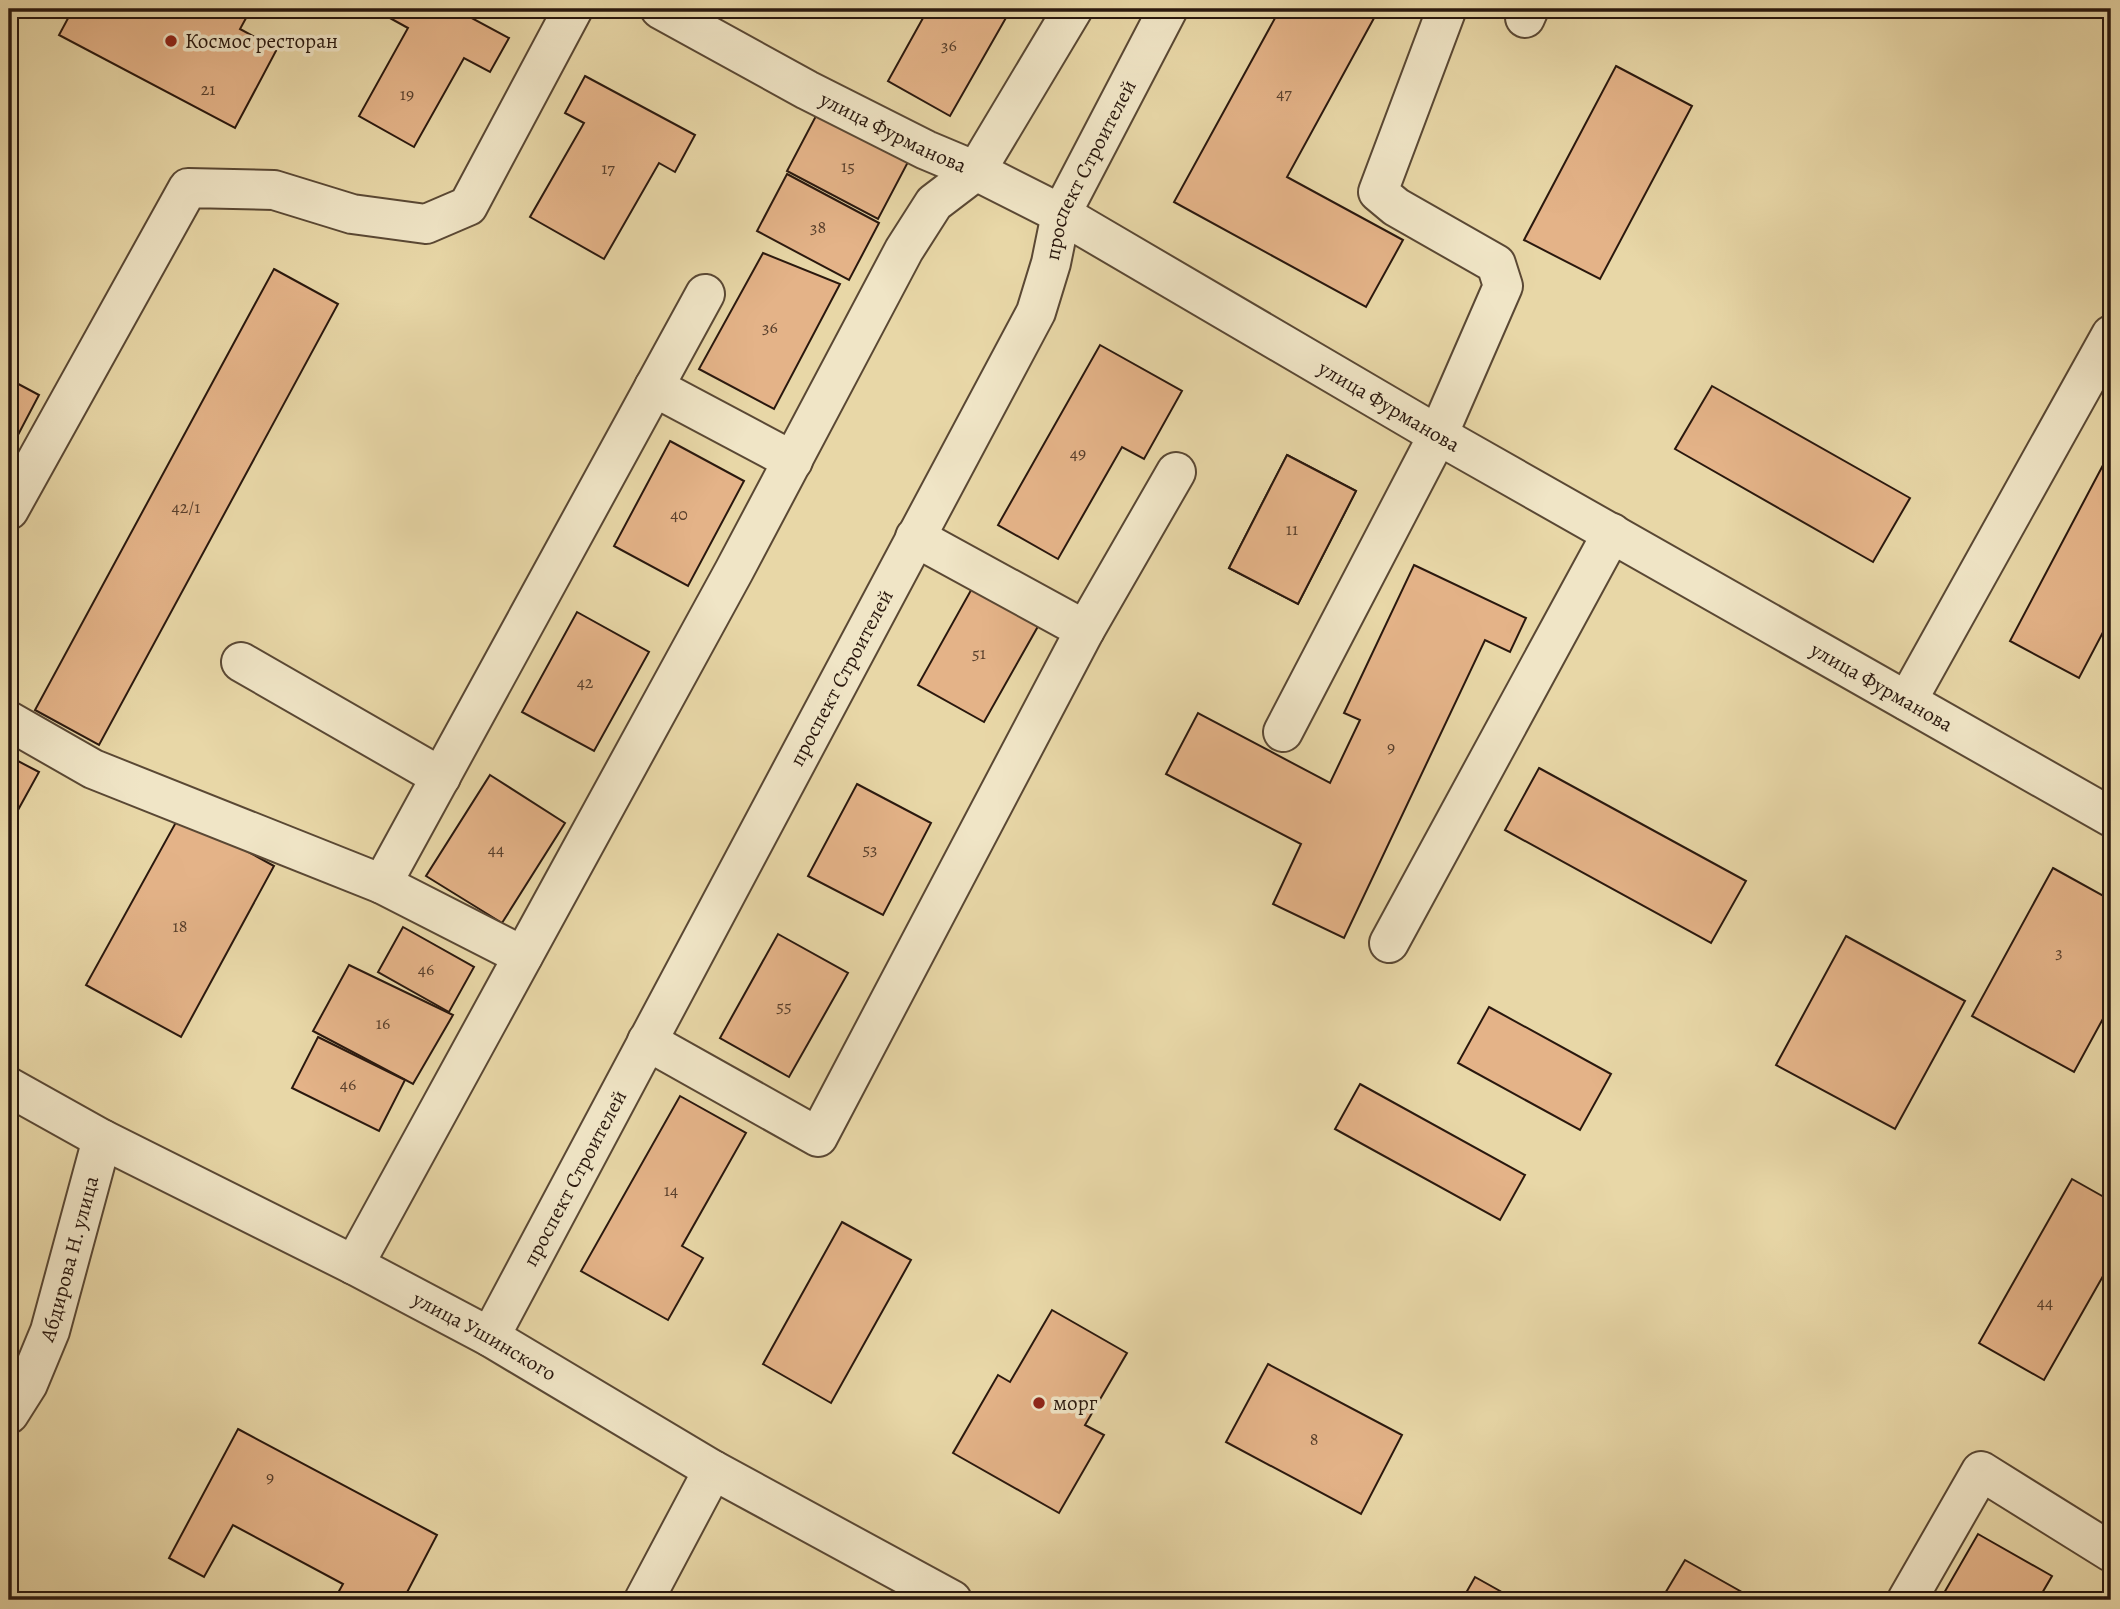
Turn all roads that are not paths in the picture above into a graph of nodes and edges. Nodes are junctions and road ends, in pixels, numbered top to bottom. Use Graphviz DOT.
graph roads {
  1 [pos="573,9"];
  2 [pos="660,9"];
  3 [pos="1073,9"];
  4 [pos="1168,9"];
  5 [pos="1442,9"];
  6 [pos="976,171"];
  7 [pos="1061,214"];
  8 [pos="705,294"];
  9 [pos="2111,335"];
  10 [pos="654,387"];
  11 [pos="1438,435"];
  12 [pos="793,461"];
  13 [pos="1176,472"];
  14 [pos="9,510"];
  15 [pos="1612,533"];
  16 [pos="915,537"];
  17 [pos="1085,630"];
  18 [pos="241,662"];
  19 [pos="1907,701"];
  20 [pos="9,722"];
  21 [pos="1283,732"];
  22 [pos="441,777"];
  23 [pos="2111,817"];
  24 [pos="382,884"];
  25 [pos="1389,943"];
  26 [pos="523,956"];
  27 [pos="647,1041"];
  28 [pos="9,1087"];
  29 [pos="102,1139"];
  30 [pos="355,1265"];
  31 [pos="490,1337"];
  32 [pos="9,1414"];
  33 [pos="713,1470"];
  34 [pos="2111,1552"];
  35 [pos="645,1600"];
  36 [pos="952,1600"];
  37 [pos="1907,1600"];
  1 -- 14 [label="street"];
  2 -- 6 [label="street, улица Фурманова"];
  3 -- 6 [label="street"];
  4 -- 7 [label="street, проспект Строителей"];
  5 -- 11 [label="street"];
  6 -- 7 [label="street, улица Фурманова"];
  6 -- 12 [label="street"];
  7 -- 11 [label="street, улица Фурманова"];
  7 -- 16 [label="street, проспект Строителей"];
  8 -- 10 [label="street"];
  9 -- 19 [label="street"];
  10 -- 12 [label="street"];
  10 -- 22 [label="street"];
  11 -- 15 [label="street, улица Фурманова"];
  11 -- 21 [label="street"];
  12 -- 26 [label="street"];
  13 -- 17 [label="street"];
  15 -- 19 [label="street, улица Фурманова"];
  15 -- 25 [label="street"];
  16 -- 17 [label="street"];
  16 -- 27 [label="street, проспект Строителей"];
  17 -- 27 [label="street"];
  18 -- 22 [label="street"];
  19 -- 23 [label="street, улица Фурманова"];
  20 -- 24 [label="street"];
  22 -- 24 [label="street"];
  24 -- 26 [label="street"];
  26 -- 30 [label="street"];
  27 -- 31 [label="street, проспект Строителей"];
  28 -- 29 [label="street, улица Ушинского"];
  29 -- 30 [label="street, улица Ушинского"];
  29 -- 32 [label="street, Абдирова Н. улица"];
  30 -- 31 [label="street, улица Ушинского"];
  31 -- 33 [label="street, улица Ушинского"];
  33 -- 35 [label="street"];
  33 -- 36 [label="street, улица Ушинского"];
  34 -- 37 [label="street"];
}
